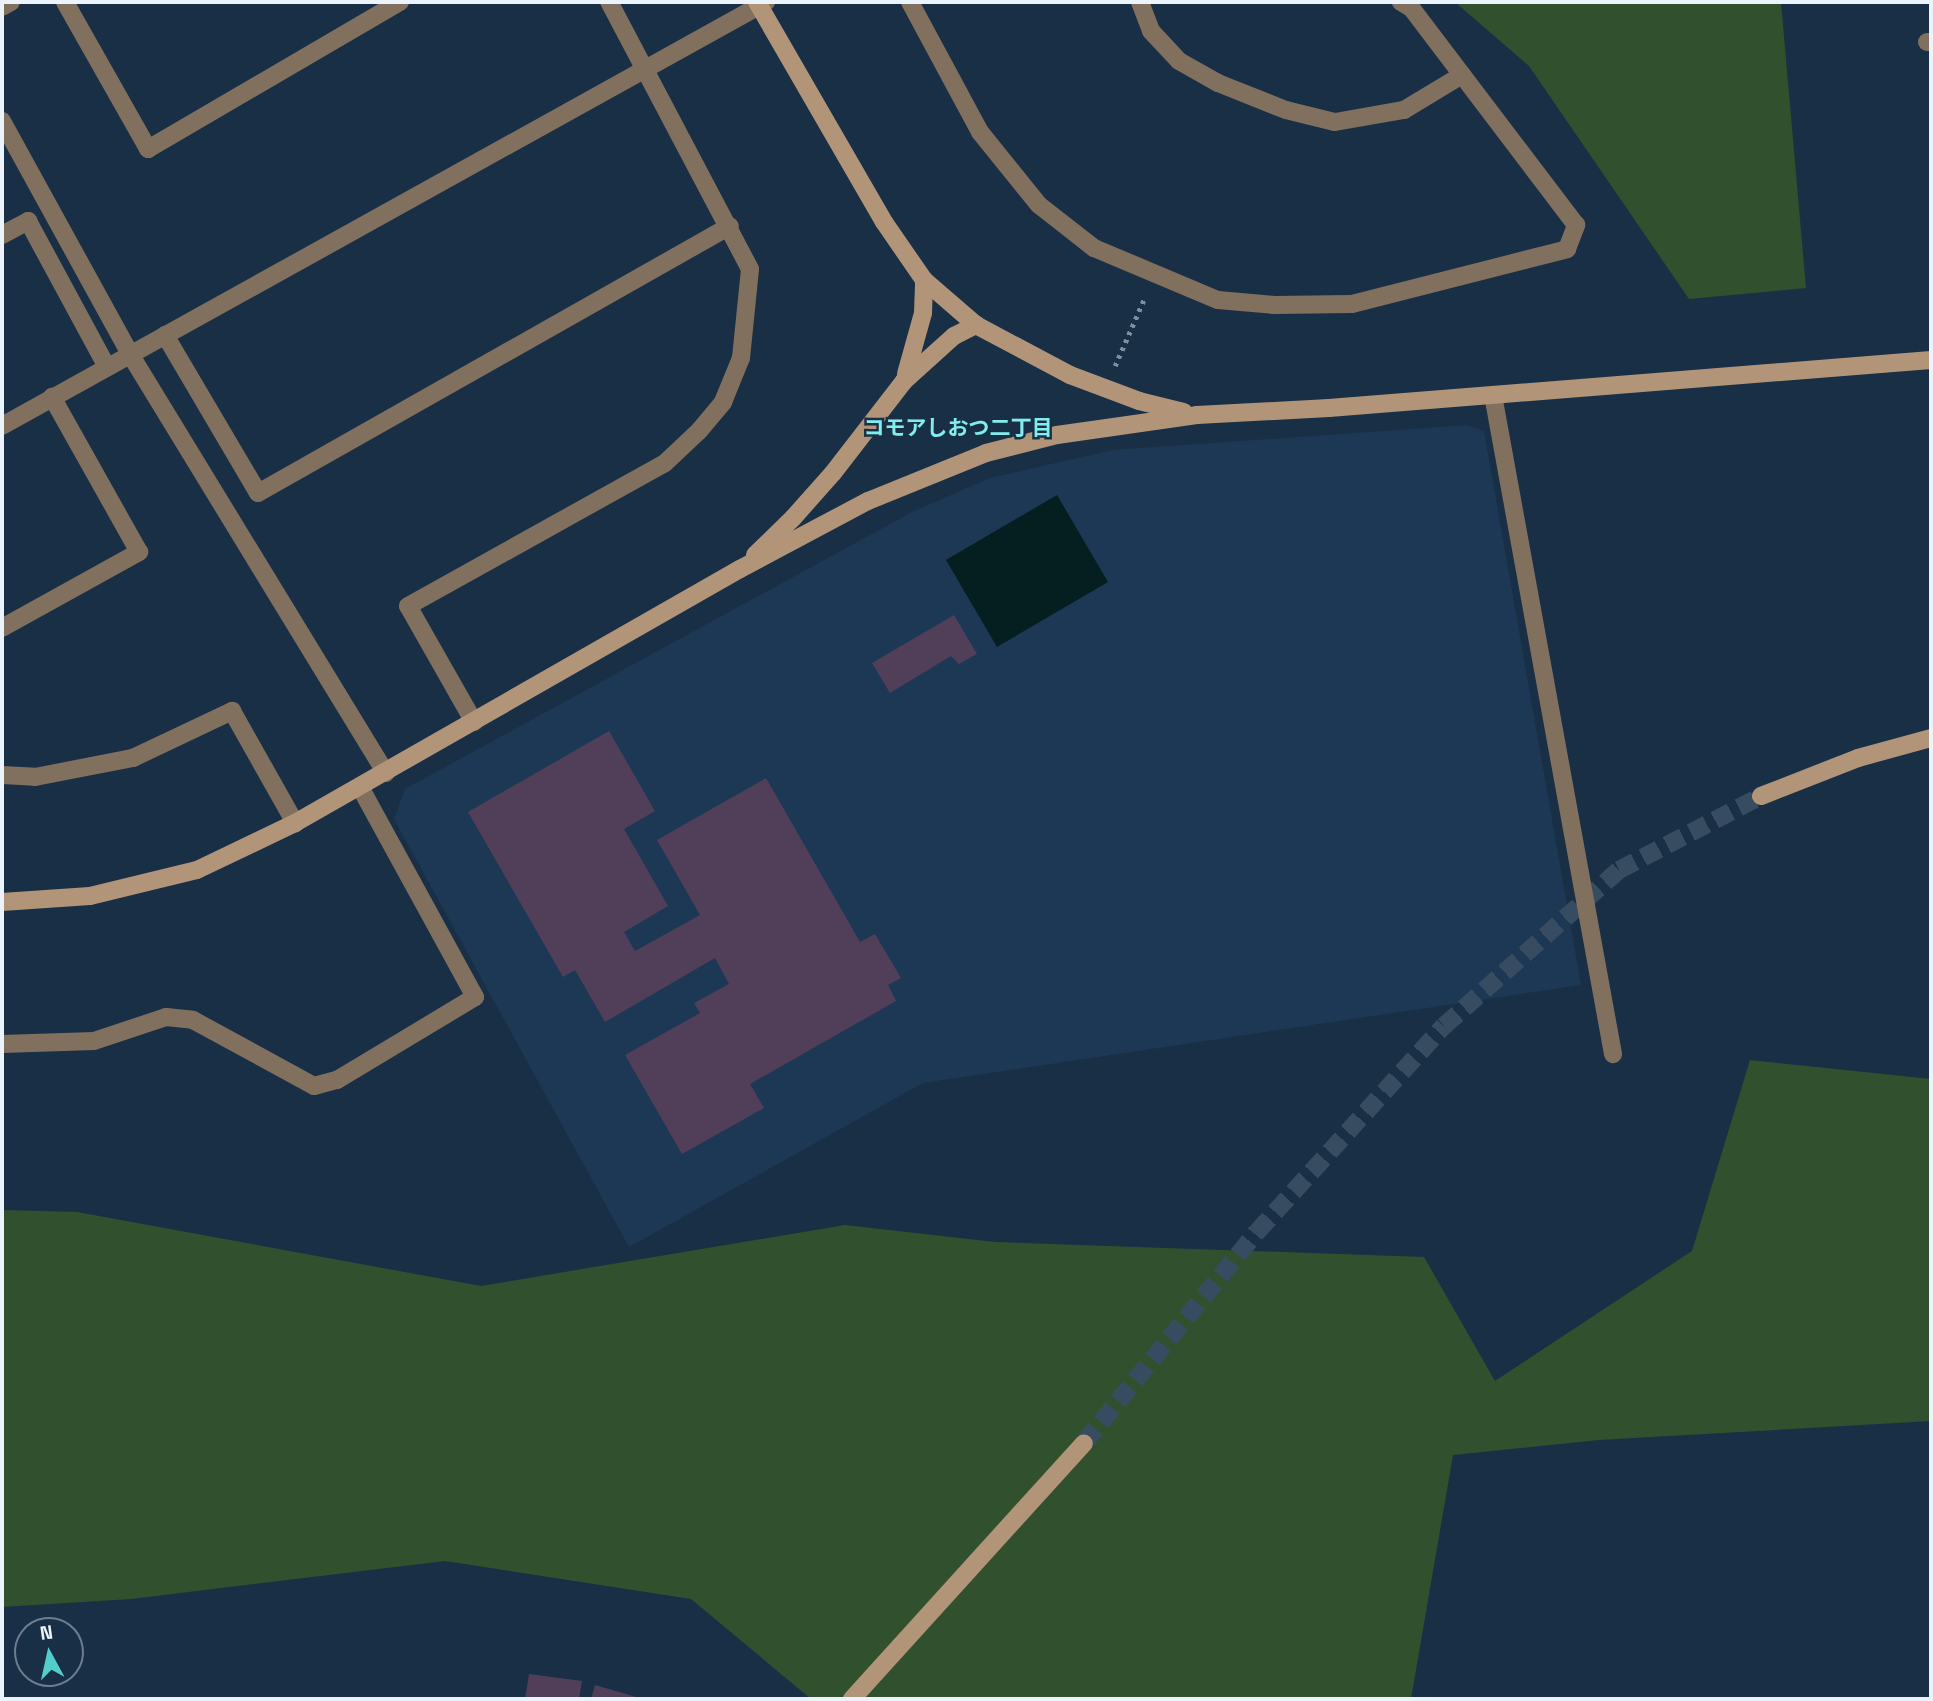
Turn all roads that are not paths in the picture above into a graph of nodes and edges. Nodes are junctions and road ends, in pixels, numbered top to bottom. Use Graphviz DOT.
graph roads {
  1 [pos="11,2"];
  2 [pos="65,2"];
  3 [pos="400,2"];
  4 [pos="609,2"];
  5 [pos="910,2"];
  6 [pos="1140,2"];
  7 [pos="1401,2"];
  8 [pos="761,3"];
  9 [pos="2,7"];
  10 [pos="646,69"];
  11 [pos="1462,75"];
  12 [pos="2,121"];
  13 [pos="730,226"];
  14 [pos="2,235"];
  15 [pos="924,280"];
  16 [pos="975,326"];
  17 [pos="165,335"];
  18 [pos="130,354"];
  19 [pos="1931,360"];
  20 [pos="107,367"];
  21 [pos="904,381"];
  22 [pos="1493,395"];
  23 [pos="52,397"];
  24 [pos="1197,415"];
  25 [pos="2,426"];
  26 [pos="740,569"];
  27 [pos="2,628"];
  28 [pos="474,722"];
  29 [pos="1931,738"];
  30 [pos="386,773"];
  31 [pos="2,775"];
  32 [pos="360,787"];
  33 [pos="1761,796"];
  34 [pos="295,823"];
  35 [pos="2,902"];
  36 [pos="2,1044"];
  37 [pos="1614,1054"];
  38 [pos="1084,1443"];
  39 [pos="852,1699"];
  1 -- 9 [label="street"];
  2 -- 3 [label="street"];
  4 -- 10 [label="street"];
  5 -- 11 [label="street"];
  6 -- 11 [label="street"];
  7 -- 11 [label="street"];
  8 -- 10 [label="street"];
  8 -- 15 [label="street"];
  10 -- 13 [label="street"];
  10 -- 17 [label="street"];
  12 -- 18 [label="street"];
  13 -- 17 [label="street"];
  13 -- 28 [label="street"];
  14 -- 20 [label="street"];
  15 -- 16 [label="street"];
  15 -- 21 [label="street"];
  16 -- 21 [label="street"];
  16 -- 24 [label="street"];
  17 -- 18 [label="street"];
  18 -- 20 [label="street"];
  18 -- 30 [label="street"];
  19 -- 22 [label="street"];
  20 -- 23 [label="street"];
  21 -- 26 [label="street"];
  22 -- 24 [label="street"];
  22 -- 37 [label="street"];
  23 -- 25 [label="street"];
  23 -- 27 [label="street"];
  24 -- 26 [label="street"];
  26 -- 28 [label="street"];
  28 -- 30 [label="street"];
  29 -- 33 [label="street"];
  30 -- 32 [label="street"];
  31 -- 34 [label="street"];
  32 -- 34 [label="street"];
  32 -- 36 [label="street"];
  34 -- 35 [label="street"];
  38 -- 39 [label="street"];
}
